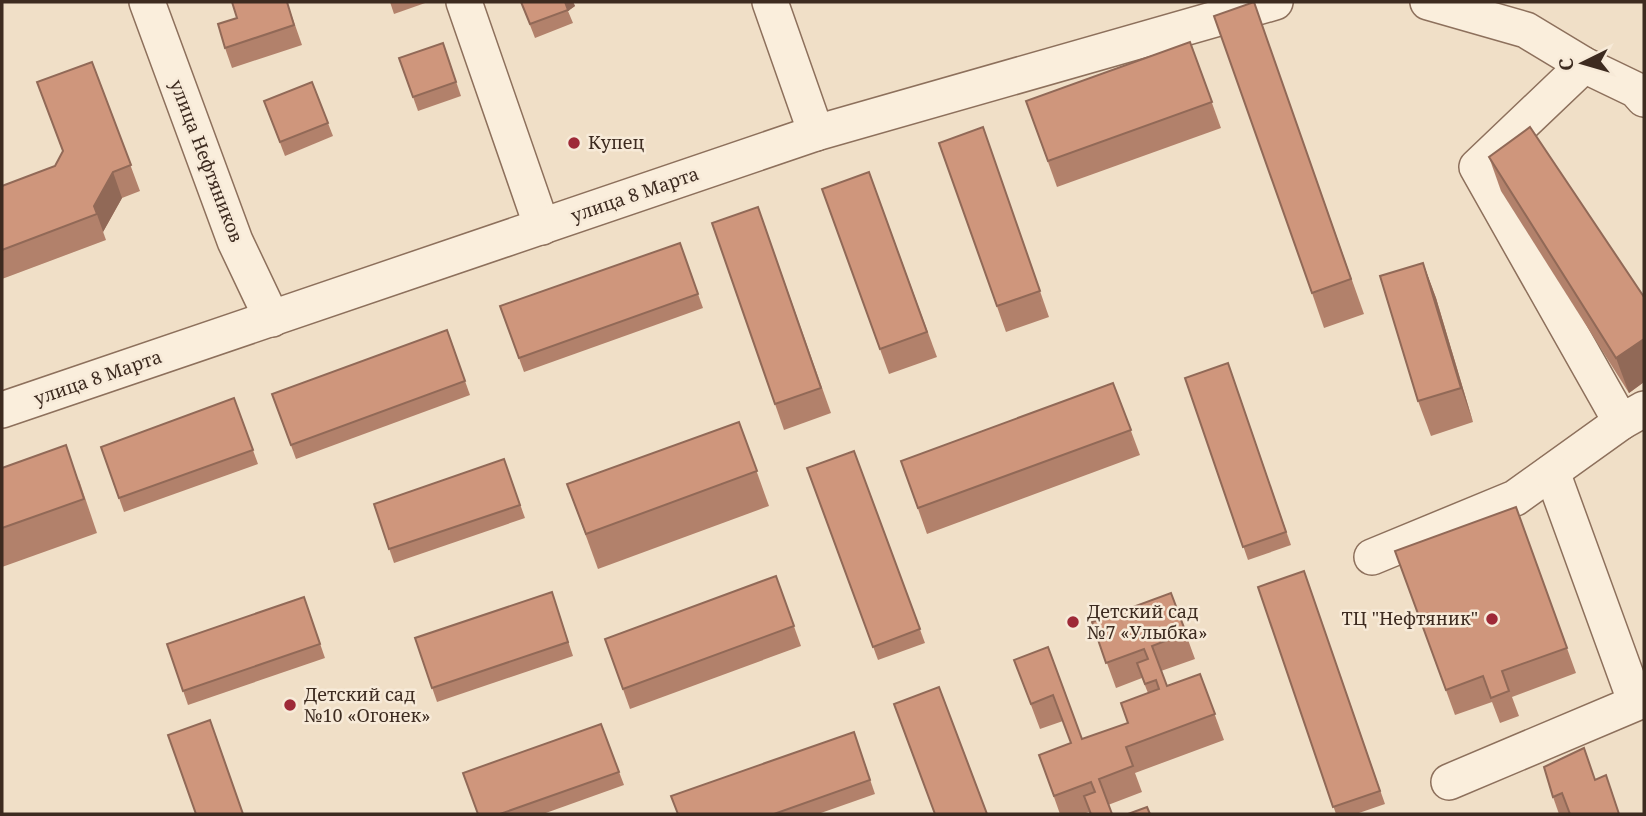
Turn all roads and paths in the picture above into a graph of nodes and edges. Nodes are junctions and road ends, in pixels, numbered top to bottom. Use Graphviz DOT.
graph roads {
  1 [pos="147,2"];
  2 [pos="464,2"];
  3 [pos="770,2"];
  4 [pos="1275,2"];
  5 [pos="1428,2"];
  6 [pos="1584,65"];
  7 [pos="1644,99"];
  8 [pos="816,133"];
  9 [pos="542,227"];
  10 [pos="272,319"];
  11 [pos="2,410"];
  12 [pos="1633,416"];
  13 [pos="1552,472"];
  14 [pos="1372,557"];
  15 [pos="1449,782"];
  1 -- 10 [label="street, улица Нефтяников"];
  2 -- 9 [label="street"];
  3 -- 8 [label="street"];
  4 -- 8 [label="street, улица 8 Марта"];
  5 -- 6 [label="street"];
  6 -- 7 [label="street"];
  6 -- 12 [label="street"];
  8 -- 9 [label="street, улица 8 Марта"];
  9 -- 10 [label="street, улица 8 Марта"];
  10 -- 11 [label="street, улица 8 Марта"];
  12 -- 13 [label="street"];
  13 -- 14 [label="street"];
  13 -- 15 [label="street"];
}
